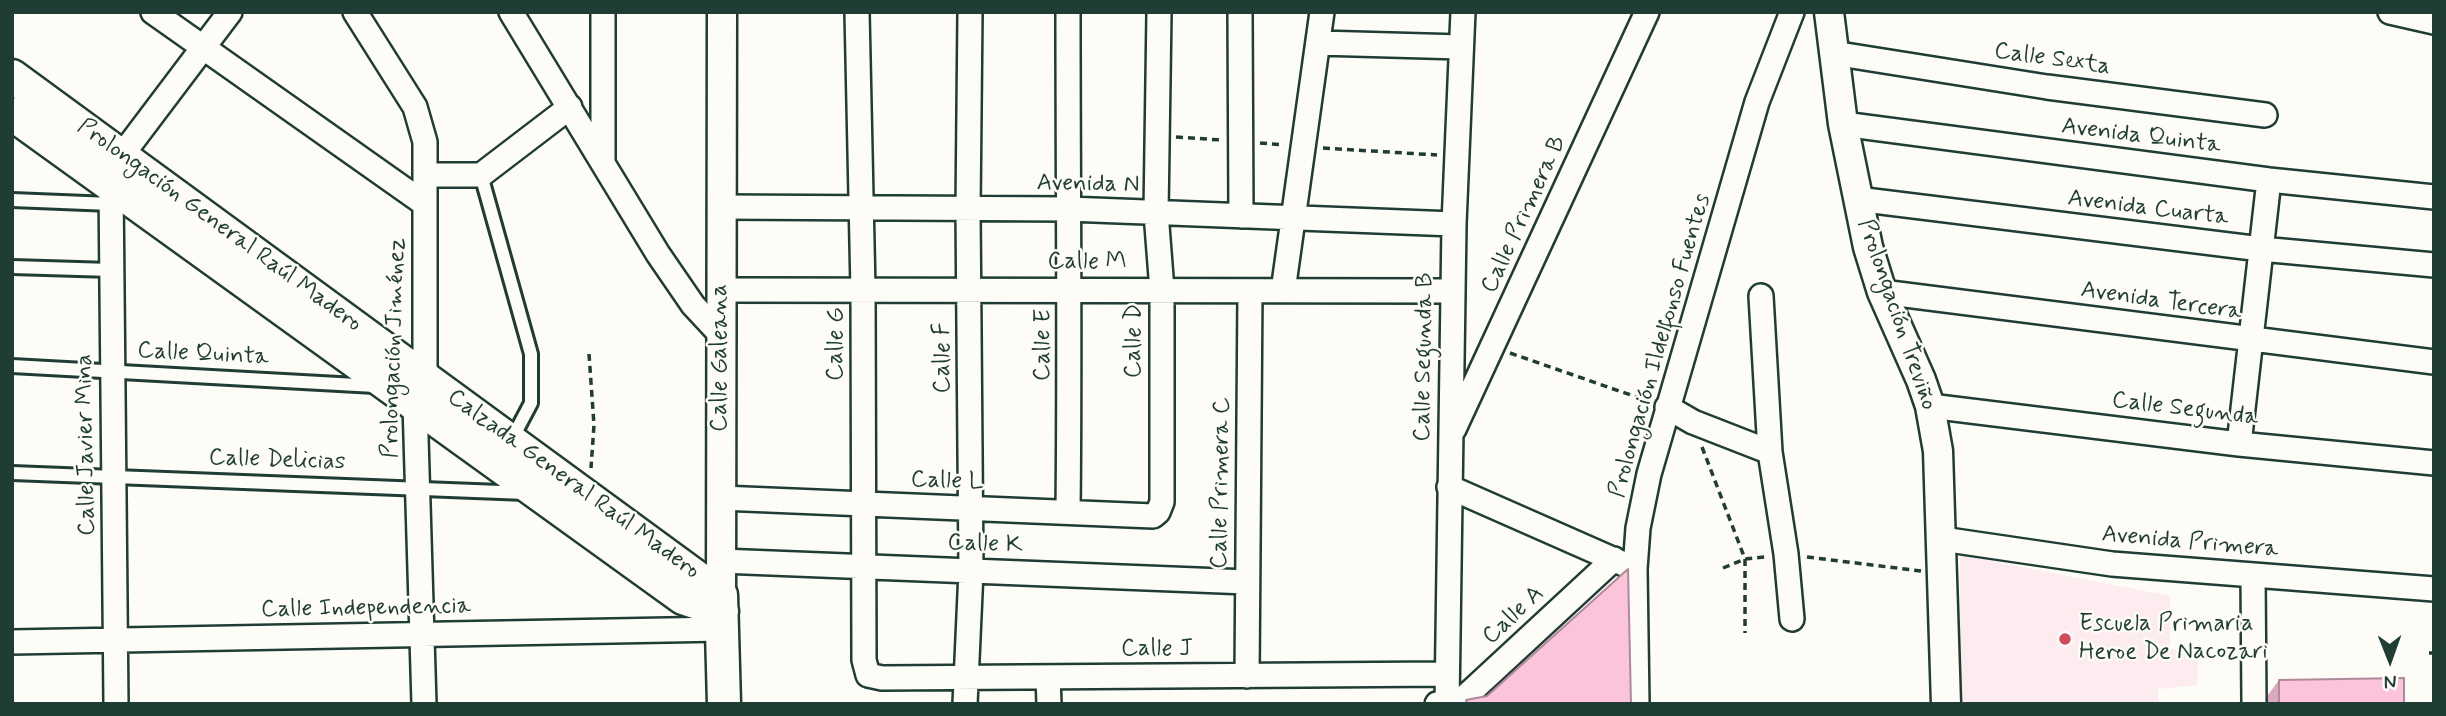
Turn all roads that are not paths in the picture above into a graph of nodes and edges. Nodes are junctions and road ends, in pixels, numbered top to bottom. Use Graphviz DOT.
graph roads {
  1 [pos="153,12"];
  2 [pos="230,12"];
  3 [pos="355,12"];
  4 [pos="511,12"];
  5 [pos="603,12"];
  6 [pos="722,12"];
  7 [pos="857,12"];
  8 [pos="970,12"];
  9 [pos="1068,12"];
  10 [pos="1159,12"];
  11 [pos="1240,12"];
  12 [pos="1322,12"];
  13 [pos="1463,12"];
  14 [pos="1647,12"];
  15 [pos="1793,12"];
  16 [pos="1829,12"];
  17 [pos="2390,12"];
  18 [pos="2434,22"];
  19 [pos="1319,43"];
  20 [pos="203,47"];
  21 [pos="1461,47"];
  22 [pos="1833,53"];
  23 [pos="12,76"];
  24 [pos="570,107"];
  25 [pos="12,114"];
  26 [pos="2264,115"];
  27 [pos="1843,124"];
  28 [pos="122,155"];
  29 [pos="603,160"];
  30 [pos="425,175"];
  31 [pos="481,175"];
  32 [pos="2269,180"];
  33 [pos="111,195"];
  34 [pos="2434,197"];
  35 [pos="1857,199"];
  36 [pos="12,200"];
  37 [pos="425,204"];
  38 [pos="722,207"];
  39 [pos="859,207"];
  40 [pos="1068,209"];
  41 [pos="968,210"];
  42 [pos="1156,213"];
  43 [pos="1241,216"];
  44 [pos="1294,218"];
  45 [pos="1454,224"];
  46 [pos="2261,249"];
  47 [pos="2434,265"];
  48 [pos="12,267"];
  49 [pos="111,270"];
  50 [pos="1071,289"];
  51 [pos="722,290"];
  52 [pos="863,290"];
  53 [pos="970,290"];
  54 [pos="1162,290"];
  55 [pos="1250,291"];
  56 [pos="1283,291"];
  57 [pos="1452,291"];
  58 [pos="1882,292"];
  59 [pos="1761,296"];
  60 [pos="720,334"];
  61 [pos="2250,340"];
  62 [pos="2434,362"];
  63 [pos="12,366"];
  64 [pos="112,371"];
  65 [pos="411,389"];
  66 [pos="1930,406"];
  67 [pos="1667,407"];
  68 [pos="1450,439"];
  69 [pos="512,440"];
  70 [pos="2239,444"];
  71 [pos="1770,452"];
  72 [pos="2434,463"];
  73 [pos="12,473"];
  74 [pos="114,477"];
  75 [pos="1450,487"];
  76 [pos="418,488"];
  77 [pos="540,494"];
  78 [pos="721,498"];
  79 [pos="1161,502"];
  80 [pos="863,504"];
  81 [pos="970,509"];
  82 [pos="1068,511"];
  83 [pos="1942,539"];
  84 [pos="1614,559"];
  85 [pos="721,561"];
  86 [pos="863,566"];
  87 [pos="1635,569"];
  88 [pos="971,570"];
  89 [pos="2253,575"];
  90 [pos="1247,582"];
  91 [pos="2434,589"];
  92 [pos="722,611"];
  93 [pos="1792,619"];
  94 [pos="422,634"];
  95 [pos="116,640"];
  96 [pos="12,642"];
  97 [pos="1447,674"];
  98 [pos="868,675"];
  99 [pos="1247,676"];
  100 [pos="965,677"];
  101 [pos="1048,677"];
  102 [pos="1443,703"];
  103 [pos="116,704"];
  104 [pos="424,704"];
  105 [pos="724,704"];
  106 [pos="965,704"];
  107 [pos="1049,704"];
  108 [pos="1637,704"];
  109 [pos="1946,704"];
  110 [pos="2254,704"];
  1 -- 20 [label="street"];
  2 -- 20 [label="street, Calle Javier Mina"];
  3 -- 30 [label="street, Prolongación Jiménez"];
  4 -- 24 [label="street"];
  5 -- 29 [label="street"];
  6 -- 38 [label="street, Calle Galeana"];
  7 -- 39 [label="street, Calle G"];
  8 -- 41 [label="street, Calle F"];
  9 -- 40 [label="street, Calle E"];
  10 -- 42 [label="street, Calle D"];
  11 -- 43 [label="street"];
  12 -- 19 [label="street"];
  13 -- 21 [label="street, Calle Segunda B"];
  14 -- 68 [label="street, Calle Primera B"];
  15 -- 67 [label="street, Prolongación Ildelfonso Fuentes"];
  16 -- 22 [label="street, Prolongación Treviño"];
  17 -- 18 [label="street"];
  19 -- 21 [label="street"];
  19 -- 44 [label="street"];
  20 -- 28 [label="street, Calle Javier Mina"];
  20 -- 37 [label="street"];
  21 -- 45 [label="street, Calle Segunda B"];
  22 -- 26 [label="street, Calle Sexta"];
  22 -- 27 [label="street, Prolongación Treviño"];
  23 -- 28 [label="main road, Prolongación General Raúl Madero"];
  24 -- 29 [label="street"];
  24 -- 31 [label="street"];
  25 -- 33 [label="main road, Prolongación General Raúl Madero"];
  27 -- 32 [label="street, Avenida Quinta"];
  27 -- 35 [label="street, Prolongación Treviño"];
  28 -- 33 [label="street, Calle Javier Mina"];
  28 -- 65 [label="main road, Prolongación General Raúl Madero"];
  29 -- 60 [label="street"];
  30 -- 31 [label="street"];
  30 -- 37 [label="street, Prolongación Jiménez"];
  31 -- 69 [label="lane"];
  32 -- 34 [label="street, Avenida Quinta"];
  32 -- 46 [label="street"];
  33 -- 36 [label="lane"];
  33 -- 49 [label="street, Calle Javier Mina"];
  33 -- 65 [label="main road, Prolongación General Raúl Madero"];
  35 -- 46 [label="street, Avenida Cuarta"];
  35 -- 58 [label="street, Prolongación Treviño"];
  37 -- 65 [label="street, Prolongación Jiménez"];
  38 -- 39 [label="street, Avenida N"];
  38 -- 51 [label="street, Calle Galeana"];
  39 -- 41 [label="street, Avenida N"];
  39 -- 52 [label="street, Calle G"];
  40 -- 41 [label="street, Avenida N"];
  40 -- 42 [label="street, Avenida N"];
  40 -- 50 [label="street, Calle E"];
  41 -- 53 [label="street, Calle F"];
  42 -- 43 [label="street, Avenida N"];
  42 -- 54 [label="street, Calle D"];
  43 -- 44 [label="street, Avenida N"];
  44 -- 45 [label="street, Avenida N"];
  44 -- 56 [label="street"];
  45 -- 57 [label="street, Calle Segunda B"];
  46 -- 47 [label="street, Avenida Cuarta"];
  46 -- 61 [label="street"];
  48 -- 49 [label="lane"];
  49 -- 64 [label="street, Calle Javier Mina"];
  50 -- 53 [label="street, Calle M"];
  50 -- 54 [label="street, Calle M"];
  50 -- 82 [label="street, Calle E"];
  51 -- 52 [label="street, Calle M"];
  51 -- 60 [label="street, Calle Galeana"];
  52 -- 53 [label="street, Calle M"];
  52 -- 80 [label="street, Calle G"];
  53 -- 81 [label="street, Calle F"];
  54 -- 55 [label="street, Calle M"];
  54 -- 79 [label="street, Calle D"];
  55 -- 56 [label="street, Calle M"];
  55 -- 90 [label="street, Calle Primera C"];
  56 -- 57 [label="street, Calle M"];
  57 -- 68 [label="street, Calle Segunda B"];
  58 -- 61 [label="street, Avenida Tercera"];
  58 -- 66 [label="street, Prolongación Treviño"];
  59 -- 71 [label="street"];
  60 -- 78 [label="street, Calle Galeana"];
  61 -- 62 [label="street, Avenida Tercera"];
  61 -- 70 [label="street"];
  63 -- 64 [label="lane, Calle Quinta"];
  64 -- 65 [label="lane, Calle Quinta"];
  64 -- 74 [label="street, Calle Javier Mina"];
  65 -- 69 [label="main road, Calzada General Raúl Madero"];
  65 -- 76 [label="street, Prolongación Jiménez"];
  65 -- 77 [label="main road, Calzada General Raúl Madero"];
  66 -- 70 [label="street, Calle Segunda"];
  66 -- 83 [label="street, Prolongación Treviño"];
  67 -- 71 [label="street"];
  67 -- 87 [label="street, Prolongación Ildelfonso Fuentes"];
  68 -- 75 [label="street, Calle Segunda B"];
  69 -- 92 [label="main road, Calzada General Raúl Madero"];
  70 -- 72 [label="street, Calle Segunda"];
  71 -- 93 [label="street"];
  73 -- 74 [label="lane, Calle Delicias"];
  74 -- 76 [label="lane, Calle Delicias"];
  74 -- 95 [label="street, Calle Javier Mina"];
  75 -- 84 [label="street"];
  75 -- 97 [label="street, Calle Segunda B"];
  76 -- 77 [label="lane, Calle Delicias"];
  76 -- 94 [label="street, Prolongación Jiménez"];
  77 -- 92 [label="main road, Calzada General Raúl Madero"];
  78 -- 80 [label="street, Calle L"];
  78 -- 85 [label="street, Calle Galeana"];
  79 -- 82 [label="street, Calle L"];
  80 -- 81 [label="street, Calle L"];
  80 -- 86 [label="street, Calle G"];
  81 -- 82 [label="street, Calle L"];
  81 -- 88 [label="street, Calle F"];
  83 -- 89 [label="street, Avenida Primera"];
  83 -- 109 [label="street, Prolongación Treviño"];
  84 -- 87 [label="street"];
  84 -- 102 [label="street, Calle A"];
  85 -- 86 [label="street, Calle K"];
  85 -- 92 [label="street, Calle Galeana"];
  86 -- 88 [label="street, Calle K"];
  86 -- 98 [label="street, Calle G"];
  87 -- 108 [label="street, Prolongación Ildelfonso Fuentes"];
  88 -- 90 [label="street, Calle K"];
  88 -- 100 [label="street, Calle F"];
  89 -- 91 [label="street, Avenida Primera"];
  89 -- 110 [label="street"];
  90 -- 99 [label="street, Calle Primera C"];
  92 -- 94 [label="street, Calle Independencia"];
  92 -- 105 [label="main road, Calle Galeana"];
  94 -- 95 [label="street, Calle Independencia"];
  94 -- 104 [label="street, Prolongación Jiménez"];
  95 -- 96 [label="street, Calle Independencia"];
  95 -- 103 [label="street, Calle Javier Mina"];
  97 -- 99 [label="street, Calle J"];
  97 -- 102 [label="street, Calle Segunda B"];
  98 -- 100 [label="street, Calle J"];
  99 -- 101 [label="street, Calle J"];
  100 -- 101 [label="street, Calle J"];
  100 -- 106 [label="street, Calle F"];
  101 -- 107 [label="street"];
}
